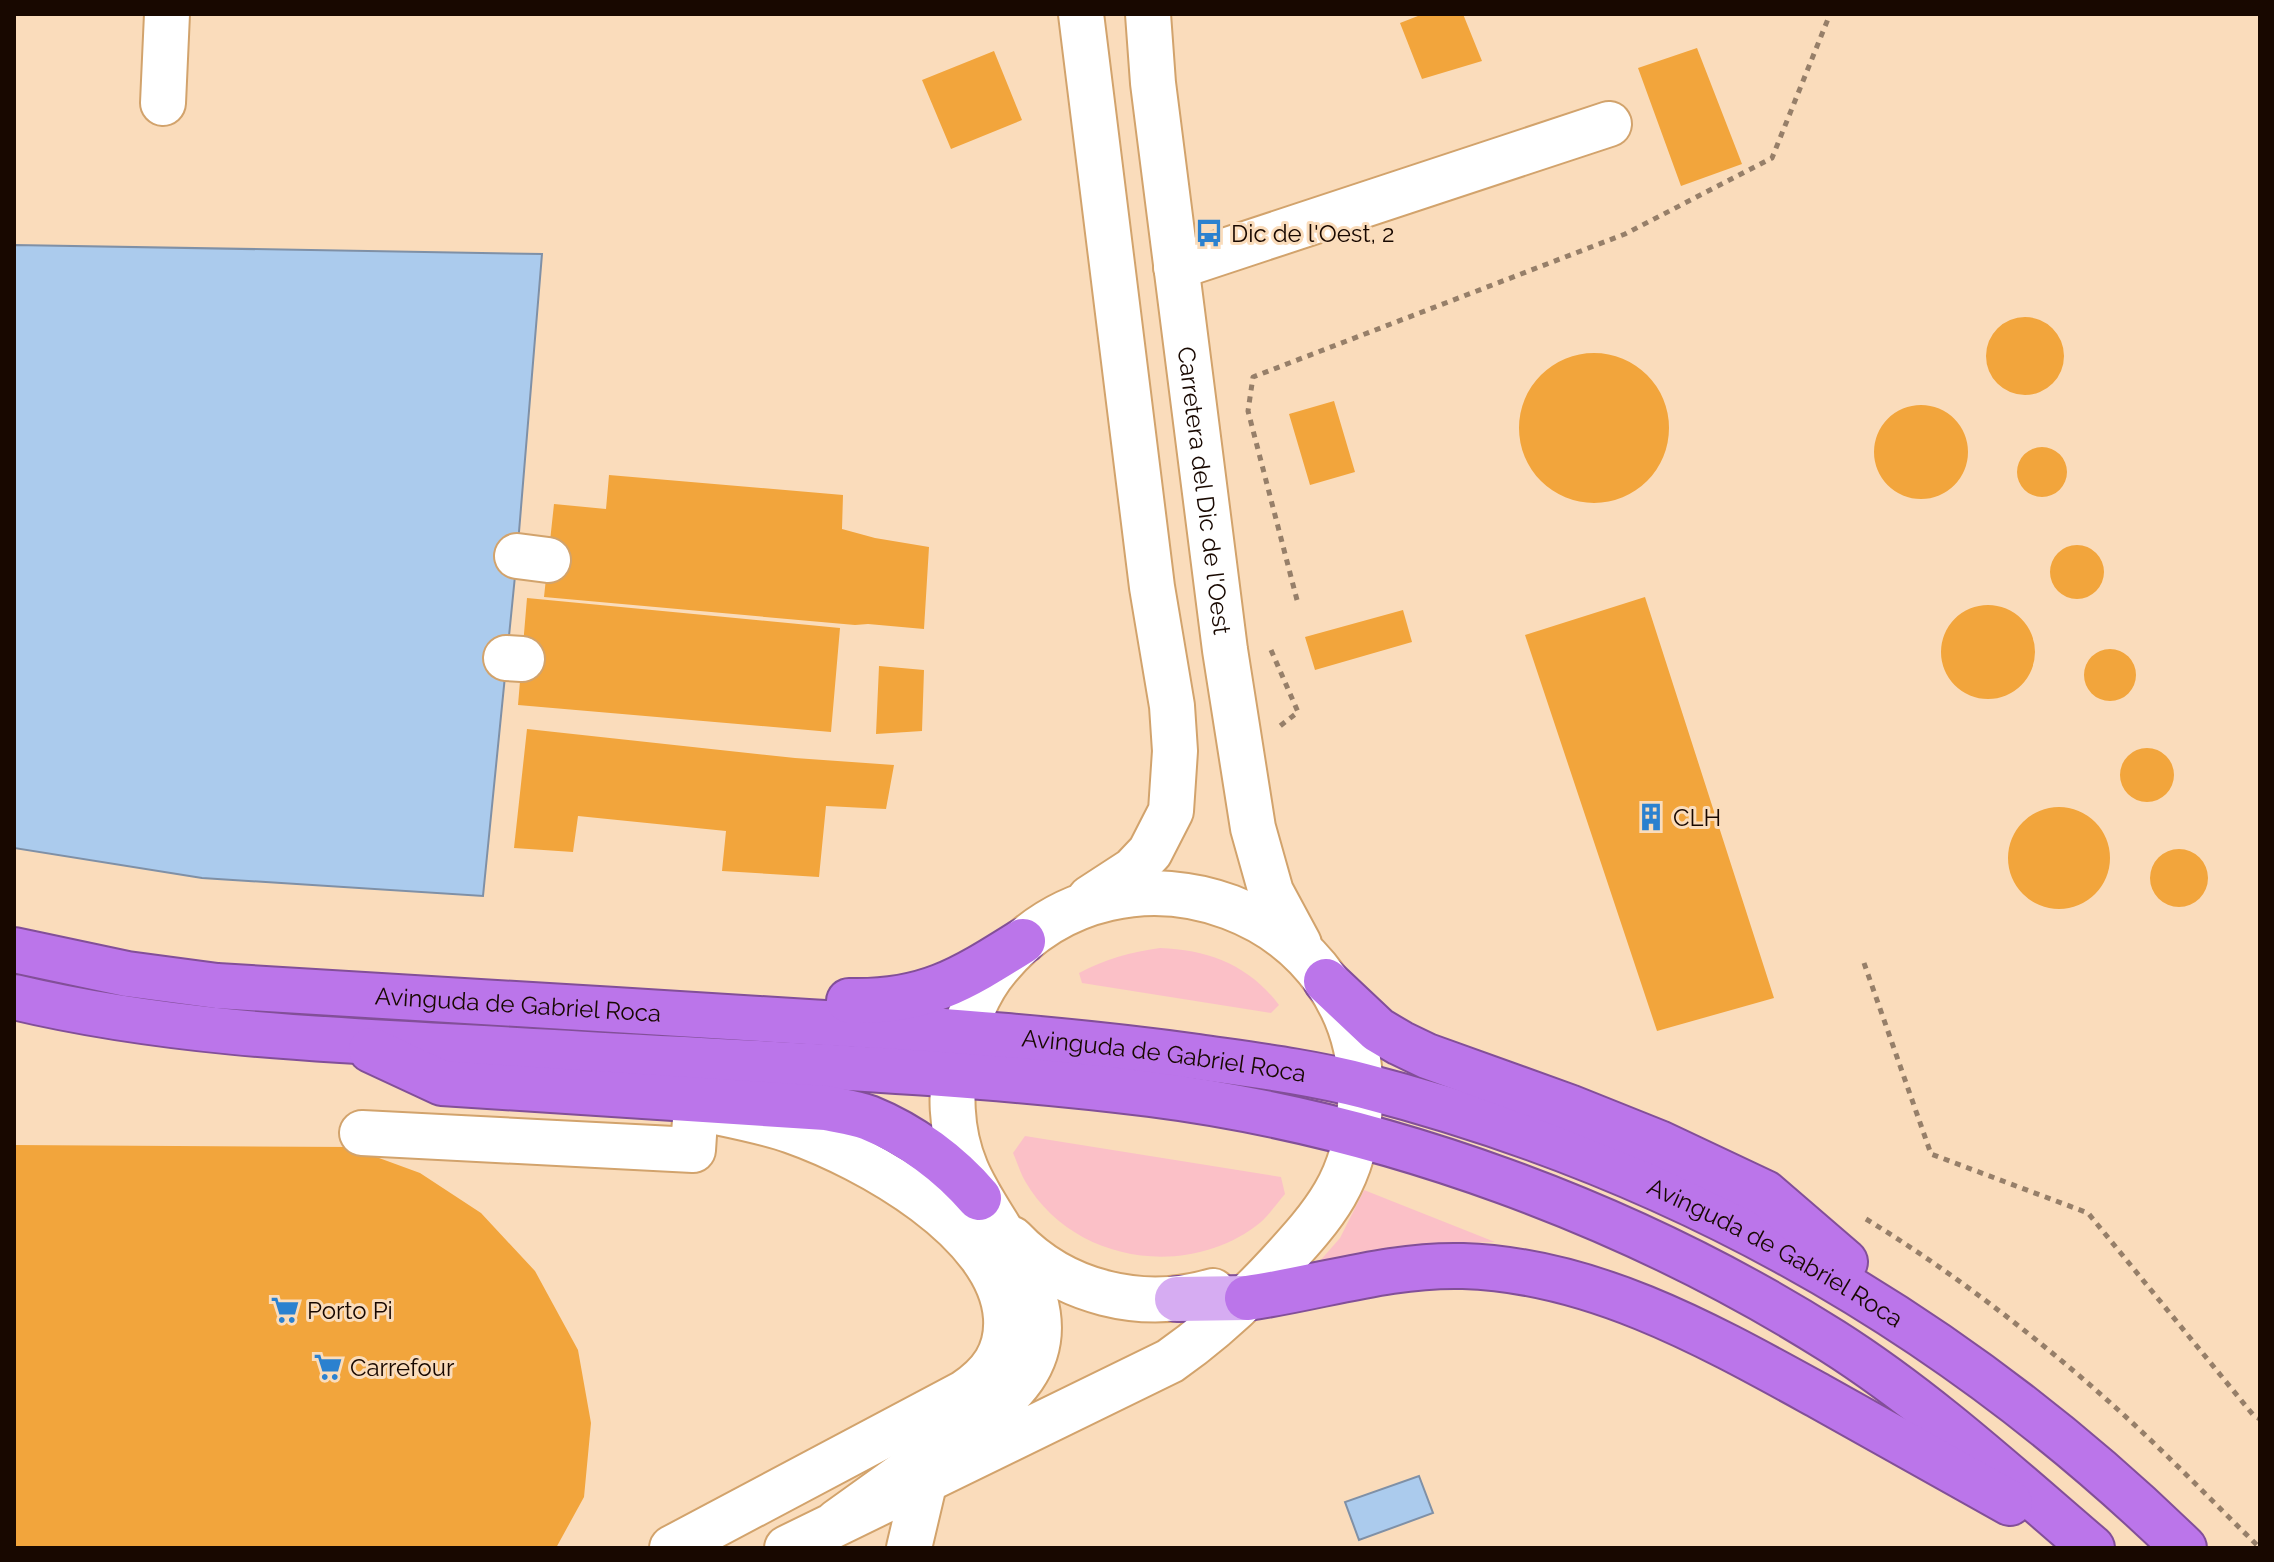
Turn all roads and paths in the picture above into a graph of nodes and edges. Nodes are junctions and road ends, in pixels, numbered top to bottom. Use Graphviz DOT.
graph roads {
  1 [pos="167,14"];
  2 [pos="1081,14"];
  3 [pos="1148,14"];
  4 [pos="1830,14"];
  5 [pos="163,103"];
  6 [pos="1609,124"];
  7 [pos="1176,267"];
  8 [pos="1297,600"];
  9 [pos="1076,908"];
  10 [pos="1023,941"];
  11 [pos="14,950"];
  12 [pos="1864,963"];
  13 [pos="1316,969"];
  14 [pos="14,997"];
  15 [pos="737,1018"];
  16 [pos="963,1031"];
  17 [pos="350,1040"];
  18 [pos="954,1075"];
  19 [pos="445,1083"];
  20 [pos="1360,1085"];
  21 [pos="695,1120"];
  22 [pos="362,1133"];
  23 [pos="1357,1135"];
  24 [pos="989,1212"];
  25 [pos="1294,1247"];
  26 [pos="1024,1273"];
  27 [pos="1247,1298"];
  28 [pos="1177,1299"];
  29 [pos="1954,1355"];
  30 [pos="980,1382"];
  31 [pos="2260,1419"];
  32 [pos="925,1480"];
  33 [pos="837,1522"];
  34 [pos="672,1548"];
  35 [pos="787,1548"];
  36 [pos="909,1548"];
  37 [pos="2091,1548"];
  38 [pos="2184,1548"];
  1 -- 5 [label="street"];
  2 -- 9 [label="street"];
  3 -- 7 [label="street, Carretera del Dic de l'Oest"];
  4 -- 8 [label="path"];
  6 -- 7 [label="street"];
  7 -- 13 [label="street, Carretera del Dic de l'Oest"];
  9 -- 10 [label="street"];
  9 -- 13 [label="street"];
  10 -- 15 [label="highway"];
  10 -- 16 [label="street"];
  11 -- 15 [label="highway, Avinguda de Gabriel Roca"];
  12 -- 31 [label="path"];
  13 -- 20 [label="street, Carretera del Dic de l'Oest"];
  13 -- 29 [label="highway"];
  14 -- 17 [label="highway, Avinguda de Gabriel Roca"];
  15 -- 16 [label="highway, Avinguda de Gabriel Roca"];
  16 -- 18 [label="street"];
  16 -- 20 [label="highway, Avinguda de Gabriel Roca"];
  17 -- 18 [label="highway, Avinguda de Gabriel Roca"];
  17 -- 19 [label="highway"];
  18 -- 23 [label="highway, Avinguda de Gabriel Roca"];
  18 -- 24 [label="street"];
  19 -- 24 [label="highway"];
  19 -- 30 [label="street"];
  20 -- 23 [label="street, Carretera del Dic de l'Oest"];
  20 -- 29 [label="highway, Avinguda de Gabriel Roca"];
  21 -- 22 [label="street"];
  23 -- 25 [label="street, Carretera del Dic de l'Oest"];
  23 -- 37 [label="highway, Avinguda de Gabriel Roca"];
  24 -- 26 [label="street"];
  24 -- 28 [label="street"];
  25 -- 27 [label="street"];
  25 -- 28 [label="street"];
  26 -- 30 [label="street"];
  26 -- 33 [label="street"];
  27 -- 28 [label="main road"];
  27 -- 32 [label="street"];
  27 -- 37 [label="highway"];
  29 -- 38 [label="highway, Avinguda de Gabriel Roca"];
  30 -- 34 [label="street"];
  32 -- 33 [label="street"];
  32 -- 36 [label="street"];
  33 -- 35 [label="street"];
}
